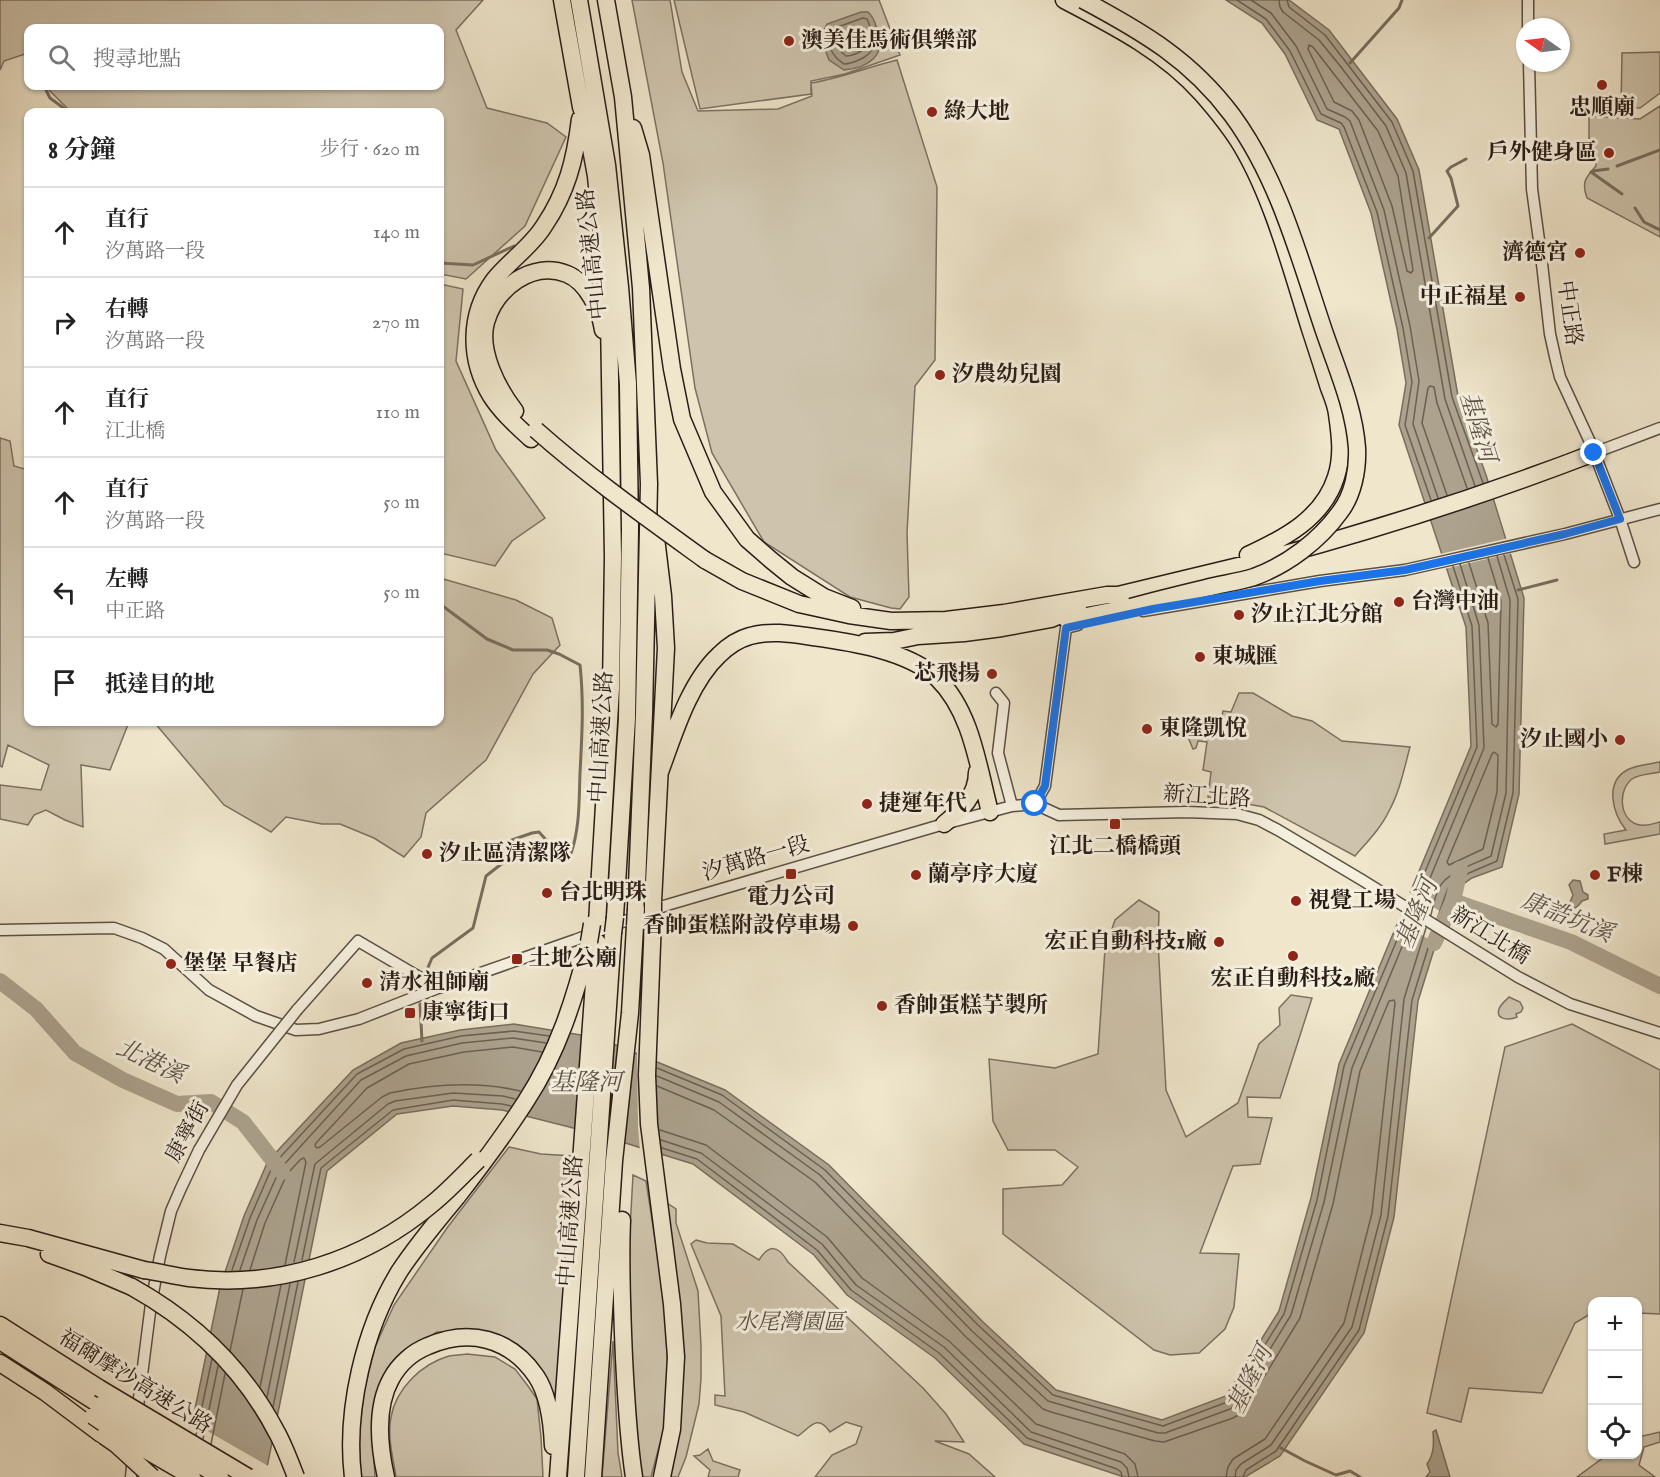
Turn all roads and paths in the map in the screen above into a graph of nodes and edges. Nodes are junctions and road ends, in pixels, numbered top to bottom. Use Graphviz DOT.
graph roads {
  1 [pos="562,0"];
  2 [pos="579,0"];
  3 [pos="606,0"];
  4 [pos="1064,0"];
  5 [pos="1083,0"];
  6 [pos="1528,0"];
  7 [pos="1528,18"];
  8 [pos="1529,72"];
  9 [pos="623,97"];
  10 [pos="581,107"];
  11 [pos="610,373"];
  12 [pos="1660,428"];
  13 [pos="533,435"];
  14 [pos="1594,453"];
  15 [pos="649,484"];
  16 [pos="1660,509"];
  17 [pos="1620,519"];
  18 [pos="1634,562"];
  19 [pos="1209,573"];
  20 [pos="1118,595"];
  21 [pos="1051,619"];
  22 [pos="916,628"];
  23 [pos="854,643"];
  24 [pos="996,693"];
  25 [pos="976,756"];
  26 [pos="660,772"];
  27 [pos="1035,804"];
  28 [pos="1012,806"];
  29 [pos="990,812"];
  30 [pos="944,824"];
  31 [pos="1362,880"];
  32 [pos="0,930"];
  33 [pos="594,932"];
  34 [pos="438,988"];
  35 [pos="1660,1033"];
  36 [pos="498,1141"];
  37 [pos="605,1158"];
  38 [pos="0,1233"];
  39 [pos="0,1238"];
  40 [pos="0,1324"];
  41 [pos="0,1341"];
  42 [pos="0,1363"];
  43 [pos="45,1392"];
  44 [pos="98,1403"];
  45 [pos="131,1472"];
  46 [pos="152,1477"];
  47 [pos="192,1477"];
  48 [pos="220,1477"];
  49 [pos="248,1477"];
  50 [pos="296,1477"];
  51 [pos="353,1477"];
  52 [pos="386,1477"];
  53 [pos="556,1477"];
  54 [pos="576,1477"];
  55 [pos="593,1477"];
  56 [pos="634,1477"];
  57 [pos="662,1477"];
  1 -- 10 [label="highway"];
  2 -- 37 [label="highway, 中山高速公路"];
  3 -- 9 [label="highway, 中山高速公路"];
  4 -- 19 [label="highway"];
  5 -- 21 [label="highway, bridge"];
  6 -- 7 [label="street"];
  8 -- 14 [label="street, 中正路"];
  9 -- 15 [label="highway, 中山高速公路"];
  9 -- 22 [label="highway"];
  10 -- 11 [label="highway"];
  10 -- 13 [label="highway"];
  11 -- 13 [label="highway"];
  11 -- 33 [label="highway"];
  12 -- 14 [label="street"];
  13 -- 22 [label="highway, bridge"];
  14 -- 17 [label="street, 中正路"];
  14 -- 19 [label="highway"];
  15 -- 26 [label="highway"];
  15 -- 37 [label="highway, 中山高速公路"];
  16 -- 17 [label="street"];
  17 -- 18 [label="street, 中正路"];
  17 -- 27 [label="street"];
  19 -- 20 [label="highway"];
  20 -- 21 [label="highway"];
  20 -- 22 [label="highway"];
  21 -- 22 [label="highway"];
  22 -- 23 [label="highway"];
  23 -- 25 [label="highway"];
  23 -- 26 [label="highway"];
  24 -- 28 [label="street"];
  25 -- 29 [label="highway"];
  25 -- 30 [label="highway"];
  26 -- 57 [label="highway"];
  27 -- 28 [label="street, 汐萬路一段"];
  27 -- 31 [label="street, 新江北路"];
  28 -- 29 [label="street, 汐萬路一段"];
  29 -- 30 [label="street, 汐萬路一段"];
  30 -- 34 [label="street, 汐萬路一段"];
  31 -- 35 [label="street, 新江北橋"];
  32 -- 34 [label="street, 汐萬路一段"];
  33 -- 36 [label="highway"];
  33 -- 37 [label="highway"];
  34 -- 45 [label="street, 康寧街, bridge"];
  36 -- 38 [label="highway, bridge"];
  36 -- 51 [label="highway"];
  37 -- 53 [label="highway"];
  37 -- 54 [label="highway, 中山高速公路"];
  37 -- 55 [label="highway, 中山高速公路"];
  37 -- 56 [label="highway"];
  39 -- 50 [label="highway, bridge"];
  40 -- 44 [label="highway, 福爾摩沙高速公路"];
  41 -- 44 [label="highway, 福爾摩沙高速公路"];
  42 -- 43 [label="highway"];
  43 -- 44 [label="highway"];
  43 -- 46 [label="highway, bridge"];
  44 -- 47 [label="highway, bridge"];
  44 -- 48 [label="highway, 福爾摩沙高速公路, bridge"];
  44 -- 49 [label="highway, 福爾摩沙高速公路, bridge"];
  52 -- 53 [label="highway"];
}
